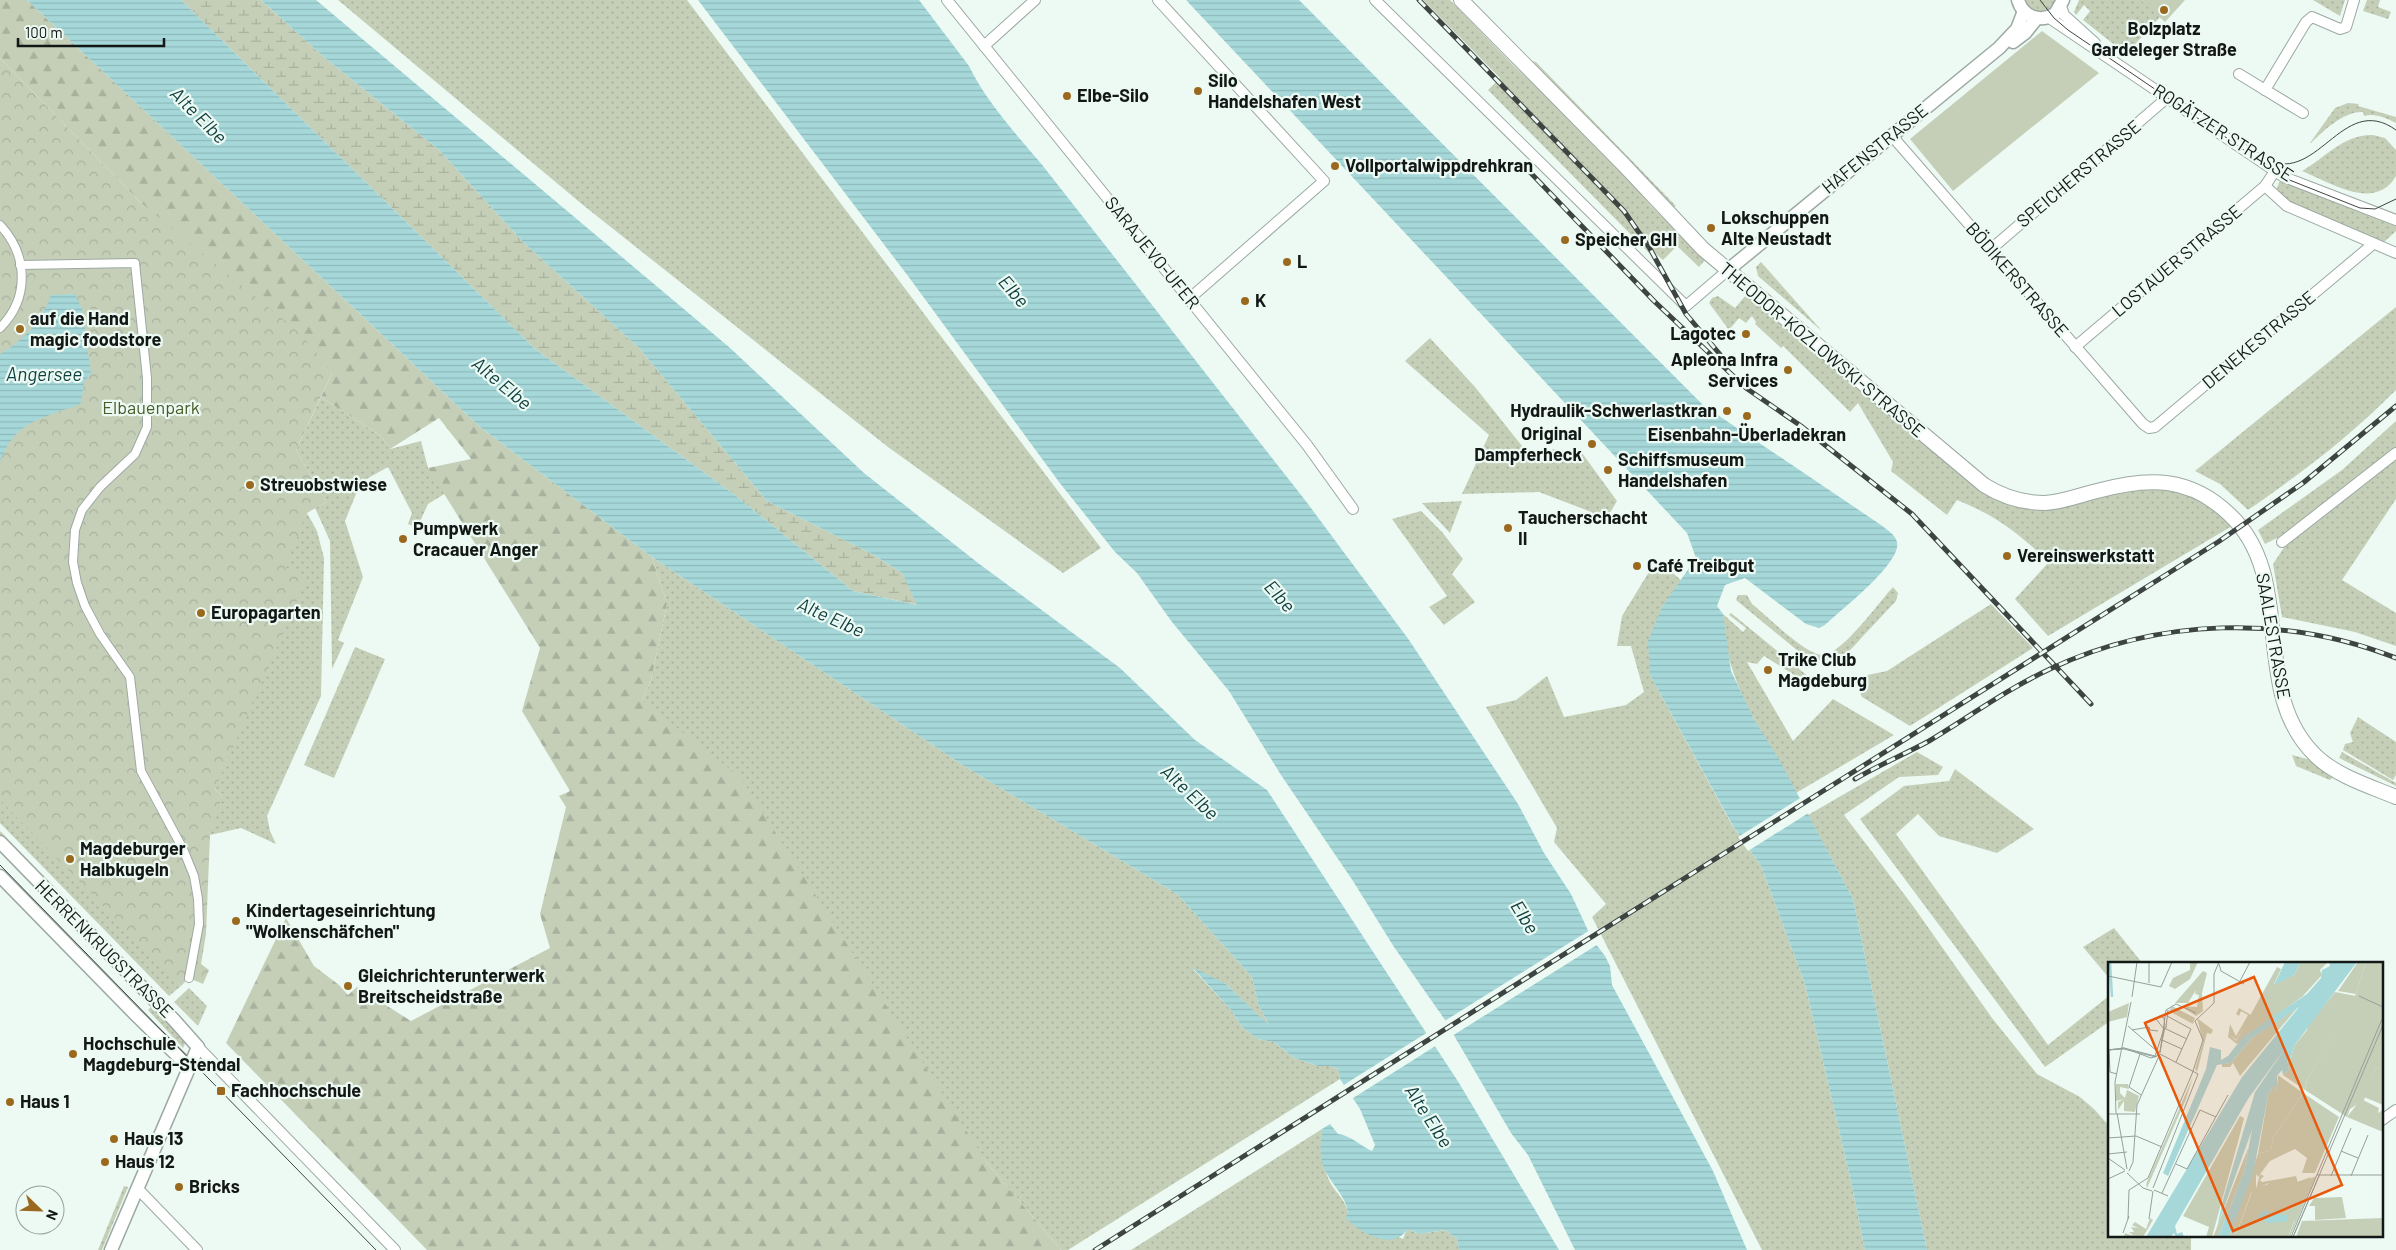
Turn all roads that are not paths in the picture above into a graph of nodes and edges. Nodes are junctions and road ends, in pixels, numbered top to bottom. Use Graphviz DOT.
graph roads {
  1 [pos="947,0"];
  2 [pos="1035,0"];
  3 [pos="1158,0"];
  4 [pos="1375,0"];
  5 [pos="1461,0"];
  6 [pos="2354,0"];
  7 [pos="2063,2"];
  8 [pos="2021,6"];
  9 [pos="2043,18"];
  10 [pos="984,46"];
  11 [pos="1999,48"];
  12 [pos="2110,58"];
  13 [pos="2239,74"];
  14 [pos="2265,90"];
  15 [pos="2168,97"];
  16 [pos="2303,113"];
  17 [pos="1892,136"];
  18 [pos="2275,171"];
  19 [pos="2265,186"];
  20 [pos="2396,220"];
  21 [pos="0,225"];
  22 [pos="2373,244"];
  23 [pos="1990,250"];
  24 [pos="2396,253"];
  25 [pos="20,265"];
  26 [pos="1728,270"];
  27 [pos="1189,299"];
  28 [pos="0,328"];
  29 [pos="2075,347"];
  30 [pos="2143,424"];
  31 [pos="2396,454"];
  32 [pos="1353,509"];
  33 [pos="2249,539"];
  34 [pos="2282,542"];
  35 [pos="2396,797"];
  36 [pos="0,842"];
  37 [pos="0,876"];
  38 [pos="189,978"];
  39 [pos="198,1046"];
  40 [pos="188,1066"];
  41 [pos="2396,1110"];
  42 [pos="2384,1119"];
  43 [pos="137,1188"];
  44 [pos="111,1250"];
  45 [pos="197,1250"];
  46 [pos="395,1250"];
  1 -- 10 [label="street, SARAJEVO-UFER"];
  2 -- 10 [label="street"];
  3 -- 27 [label="street"];
  4 -- 26 [label="street"];
  5 -- 26 [label="main road, THEODOR-KOZLOWSKI-STRASSE"];
  6 -- 14 [label="street"];
  7 -- 9 [label="street, HAFENSTRASSE"];
  7 -- 12 [label="street, ROGÄTZER STRASSE"];
  8 -- 9 [label="street"];
  8 -- 11 [label="street, HAFENSTRASSE"];
  9 -- 11 [label="street, HAFENSTRASSE"];
  9 -- 12 [label="street, ROGÄTZER STRASSE"];
  10 -- 27 [label="street, SARAJEVO-UFER"];
  11 -- 17 [label="street, HAFENSTRASSE"];
  12 -- 15 [label="street, ROGÄTZER STRASSE"];
  13 -- 14 [label="street"];
  14 -- 16 [label="street"];
  15 -- 18 [label="street, ROGÄTZER STRASSE"];
  15 -- 23 [label="street, SPEICHERSTRASSE"];
  17 -- 23 [label="street, BÖDIKERSTRASSE"];
  17 -- 26 [label="street, HAFENSTRASSE"];
  18 -- 19 [label="street, LOSTAUER STRASSE"];
  18 -- 20 [label="street, ROGÄTZER STRASSE"];
  19 -- 22 [label="street, ROGÄTZER STRASSE"];
  19 -- 29 [label="street, LOSTAUER STRASSE"];
  21 -- 25 [label="street"];
  22 -- 24 [label="street, ROGÄTZER STRASSE"];
  22 -- 30 [label="street, DENEKESTRASSE"];
  23 -- 29 [label="street, BÖDIKERSTRASSE"];
  25 -- 28 [label="street"];
  25 -- 38 [label="street"];
  26 -- 33 [label="main road, THEODOR-KOZLOWSKI-STRASSE"];
  27 -- 32 [label="street, SARAJEVO-UFER"];
  29 -- 30 [label="street, BÖDIKERSTRASSE"];
  31 -- 34 [label="street"];
  33 -- 35 [label="main road, SAALESTRASSE"];
  36 -- 39 [label="street, HERRENKRUGSTRASSE"];
  37 -- 40 [label="street, HERRENKRUGSTRASSE"];
  39 -- 40 [label="street"];
  39 -- 46 [label="street, HERRENKRUGSTRASSE"];
  40 -- 43 [label="street"];
  41 -- 42 [label="street"];
  43 -- 44 [label="street"];
  43 -- 45 [label="street"];
}
